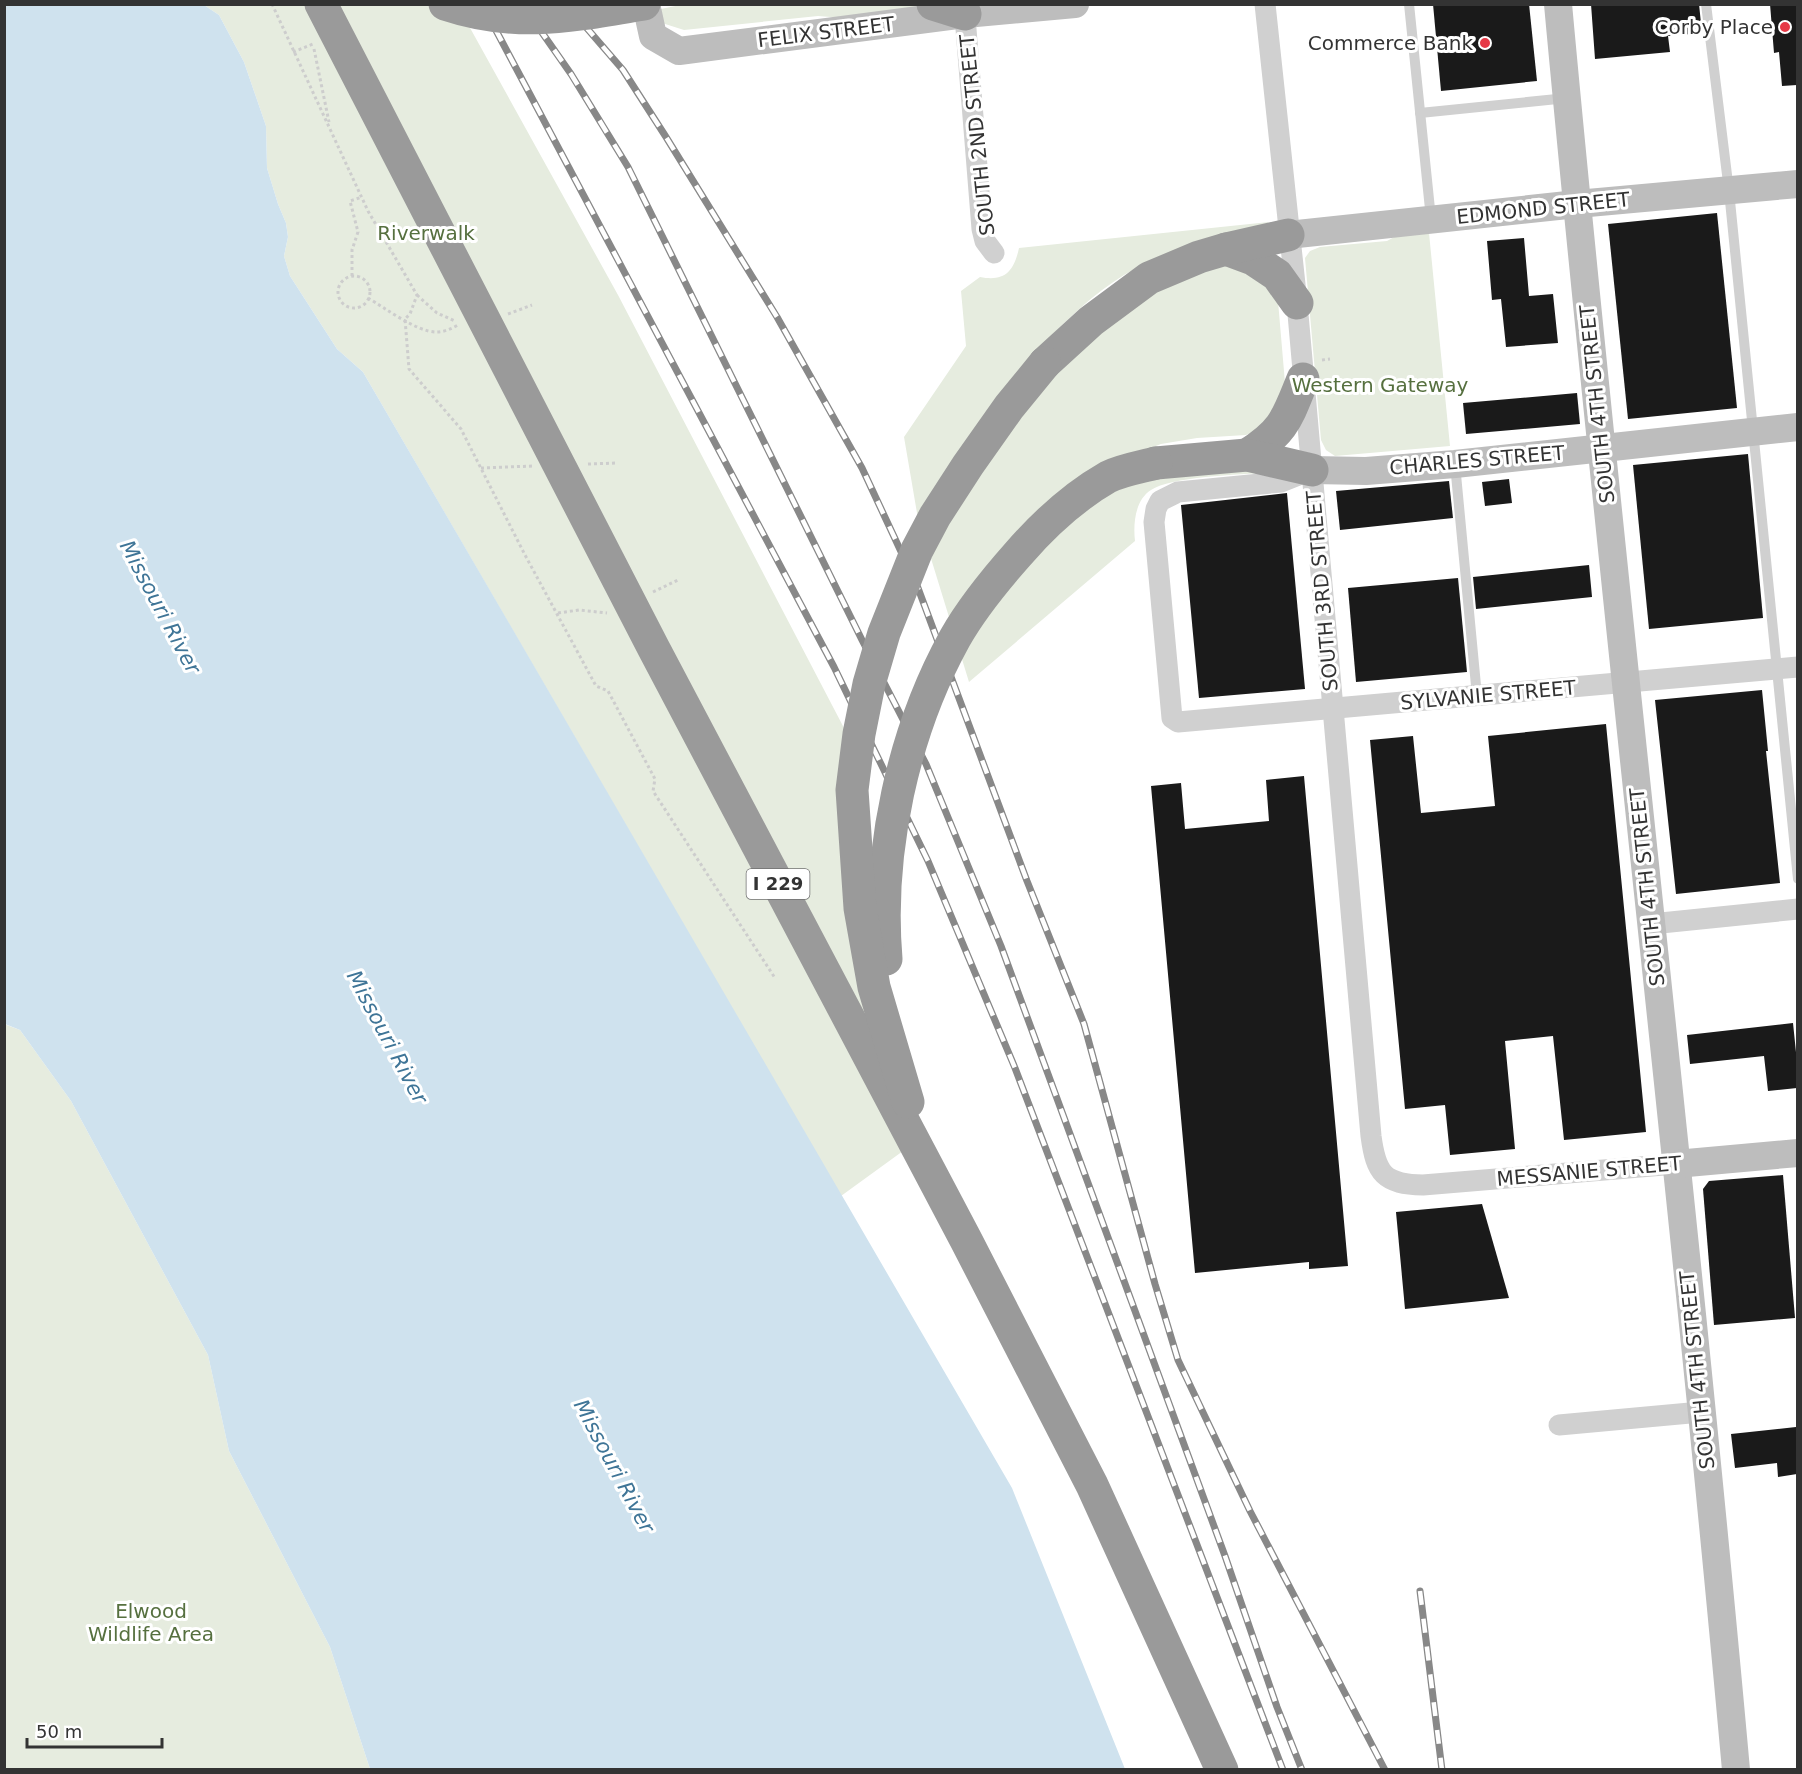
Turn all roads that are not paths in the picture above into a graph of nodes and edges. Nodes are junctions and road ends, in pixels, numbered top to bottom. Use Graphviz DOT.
graph roads {
  1 [pos="321,4"];
  2 [pos="342,4"];
  3 [pos="445,4"];
  4 [pos="645,4"];
  5 [pos="933,4"];
  6 [pos="1075,4"];
  7 [pos="1265,4"];
  8 [pos="1409,4"];
  9 [pos="1558,4"];
  10 [pos="1706,4"];
  11 [pos="965,9"];
  12 [pos="1567,98"];
  13 [pos="1420,113"];
  14 [pos="1797,184"];
  15 [pos="1729,191"];
  16 [pos="1577,204"];
  17 [pos="1431,219"];
  18 [pos="1288,235"];
  19 [pos="1226,249"];
  20 [pos="994,253"];
  21 [pos="1297,303"];
  22 [pos="1312,369"];
  23 [pos="1797,427"];
  24 [pos="1753,432"];
  25 [pos="1602,448"];
  26 [pos="1247,455"];
  27 [pos="1455,464"];
  28 [pos="1312,470"];
  29 [pos="1788,668"];
  30 [pos="1626,682"];
  31 [pos="1478,696"];
  32 [pos="1332,709"];
  33 [pos="1178,722"];
  34 [pos="719,773"];
  35 [pos="1797,879"];
  36 [pos="1797,909"];
  37 [pos="1651,924"];
  38 [pos="1797,1153"];
  39 [pos="923,1156"];
  40 [pos="1676,1164"];
  41 [pos="1383,1175"];
  42 [pos="940,1191"];
  43 [pos="1701,1412"];
  44 [pos="1559,1425"];
  45 [pos="1222,1770"];
  46 [pos="1736,1770"];
  1 -- 34 [label="highway, I 229, bridge"];
  2 -- 34 [label="highway, I 229, bridge"];
  3 -- 4 [label="highway, bridge"];
  4 -- 11 [label="main road, FELIX STREET"];
  5 -- 11 [label="highway"];
  6 -- 11 [label="main road, FELIX STREET"];
  7 -- 18 [label="street, SOUTH 3RD STREET"];
  8 -- 13 [label="lane"];
  9 -- 12 [label="main road, SOUTH 4TH STREET"];
  10 -- 15 [label="lane"];
  11 -- 20 [label="street, SOUTH 2ND STREET"];
  12 -- 13 [label="lane"];
  12 -- 16 [label="main road, SOUTH 4TH STREET"];
  13 -- 17 [label="lane"];
  14 -- 15 [label="main road, EDMOND STREET"];
  15 -- 16 [label="main road, EDMOND STREET"];
  15 -- 24 [label="lane"];
  16 -- 17 [label="main road, EDMOND STREET"];
  16 -- 25 [label="main road, SOUTH 4TH STREET"];
  17 -- 18 [label="main road, EDMOND STREET"];
  18 -- 19 [label="highway"];
  18 -- 21 [label="street, SOUTH 3RD STREET"];
  19 -- 21 [label="highway"];
  19 -- 39 [label="highway, bridge"];
  21 -- 22 [label="street, SOUTH 3RD STREET"];
  22 -- 26 [label="highway"];
  22 -- 28 [label="street, SOUTH 3RD STREET"];
  23 -- 24 [label="main road, CHARLES STREET"];
  24 -- 25 [label="main road, CHARLES STREET"];
  24 -- 29 [label="lane"];
  25 -- 27 [label="main road, CHARLES STREET"];
  25 -- 30 [label="main road, SOUTH 4TH STREET"];
  26 -- 28 [label="highway"];
  26 -- 42 [label="highway, bridge"];
  27 -- 28 [label="main road, CHARLES STREET"];
  27 -- 31 [label="lane"];
  28 -- 32 [label="street, SOUTH 3RD STREET"];
  28 -- 33 [label="street, CHARLES STREET"];
  29 -- 30 [label="street, SYLVANIE STREET"];
  29 -- 35 [label="lane"];
  30 -- 31 [label="street, SYLVANIE STREET"];
  30 -- 37 [label="main road, SOUTH 4TH STREET"];
  31 -- 32 [label="street, SYLVANIE STREET"];
  32 -- 33 [label="street, SYLVANIE STREET"];
  32 -- 41 [label="street, SOUTH 3RD STREET"];
  34 -- 39 [label="highway, I 229, bridge"];
  34 -- 42 [label="highway, I 229, bridge"];
  36 -- 37 [label="street"];
  37 -- 40 [label="main road, SOUTH 4TH STREET"];
  38 -- 40 [label="main road, MESSANIE STREET"];
  39 -- 45 [label="highway, I 229, bridge"];
  40 -- 41 [label="street, MESSANIE STREET"];
  40 -- 43 [label="main road, SOUTH 4TH STREET"];
  42 -- 45 [label="highway, I 229, bridge"];
  43 -- 44 [label="street"];
  43 -- 46 [label="main road, SOUTH 4TH STREET"];
}
